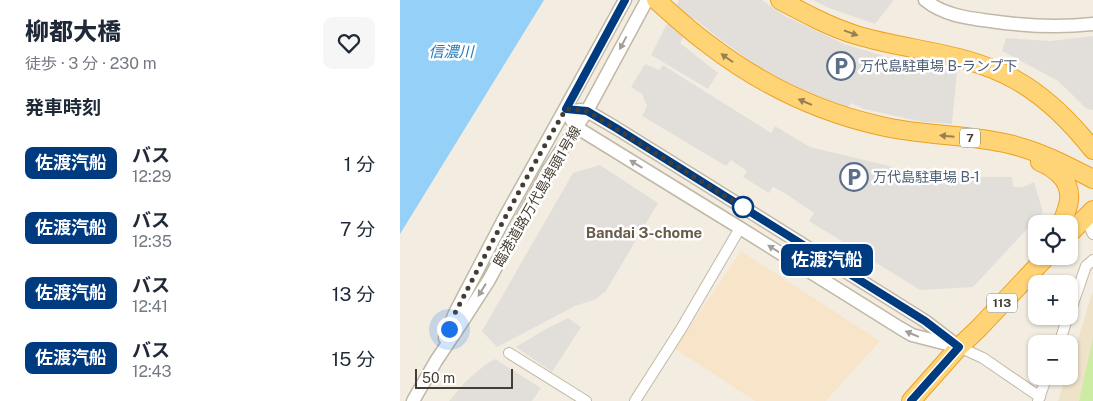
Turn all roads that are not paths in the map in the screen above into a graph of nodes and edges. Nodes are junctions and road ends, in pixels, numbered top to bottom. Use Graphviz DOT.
graph roads {
  1 [pos="625,0"];
  2 [pos="647,0"];
  3 [pos="656,0"];
  4 [pos="780,0"];
  5 [pos="925,0"];
  6 [pos="1093,24"];
  7 [pos="1038,94"];
  8 [pos="566,109"];
  9 [pos="587,111"];
  10 [pos="576,127"];
  11 [pos="1093,132"];
  12 [pos="1010,144"];
  13 [pos="1093,150"];
  14 [pos="1093,178"];
  15 [pos="1089,214"];
  16 [pos="1064,215"];
  17 [pos="1078,225"];
  18 [pos="740,228"];
  19 [pos="1093,234"];
  20 [pos="1093,260"];
  21 [pos="1038,265"];
  22 [pos="1078,290"];
  23 [pos="959,347"];
  24 [pos="509,353"];
  25 [pos="436,361"];
  26 [pos="1044,385"];
  27 [pos="1039,399"];
  28 [pos="413,401"];
  29 [pos="586,401"];
  30 [pos="635,401"];
  31 [pos="911,401"];
  1 -- 8 [label="street, 臨港道路万代島埠頭1号線"];
  2 -- 9 [label="street, 臨港道路万代島埠頭1号線, one-way"];
  12 -- 3 [label="highway, 7, one-way"];
  4 -- 7 [label="highway, one-way"];
  5 -- 6 [label="street"];
  7 -- 11 [label="highway"];
  7 -- 13 [label="highway"];
  8 -- 9 [label="street"];
  8 -- 10 [label="street"];
  8 -- 25 [label="street, 臨港道路万代島埠頭1号線"];
  9 -- 10 [label="street, 臨港道路万代島埠頭1号線"];
  9 -- 23 [label="street"];
  18 -- 10 [label="street, one-way"];
  10 -- 25 [label="street, 臨港道路万代島埠頭1号線, one-way"];
  12 -- 14 [label="highway, 7"];
  12 -- 16 [label="highway"];
  15 -- 17 [label="highway"];
  15 -- 19 [label="street"];
  23 -- 18 [label="street, one-way"];
  18 -- 30 [label="street"];
  20 -- 22 [label="street"];
  21 -- 23 [label="highway, 113"];
  23 -- 27 [label="street"];
  23 -- 31 [label="highway, 113"];
  24 -- 29 [label="street"];
  25 -- 28 [label="street, 臨港道路万代島埠頭1号線"];
  26 -- 27 [label="street"];
}
